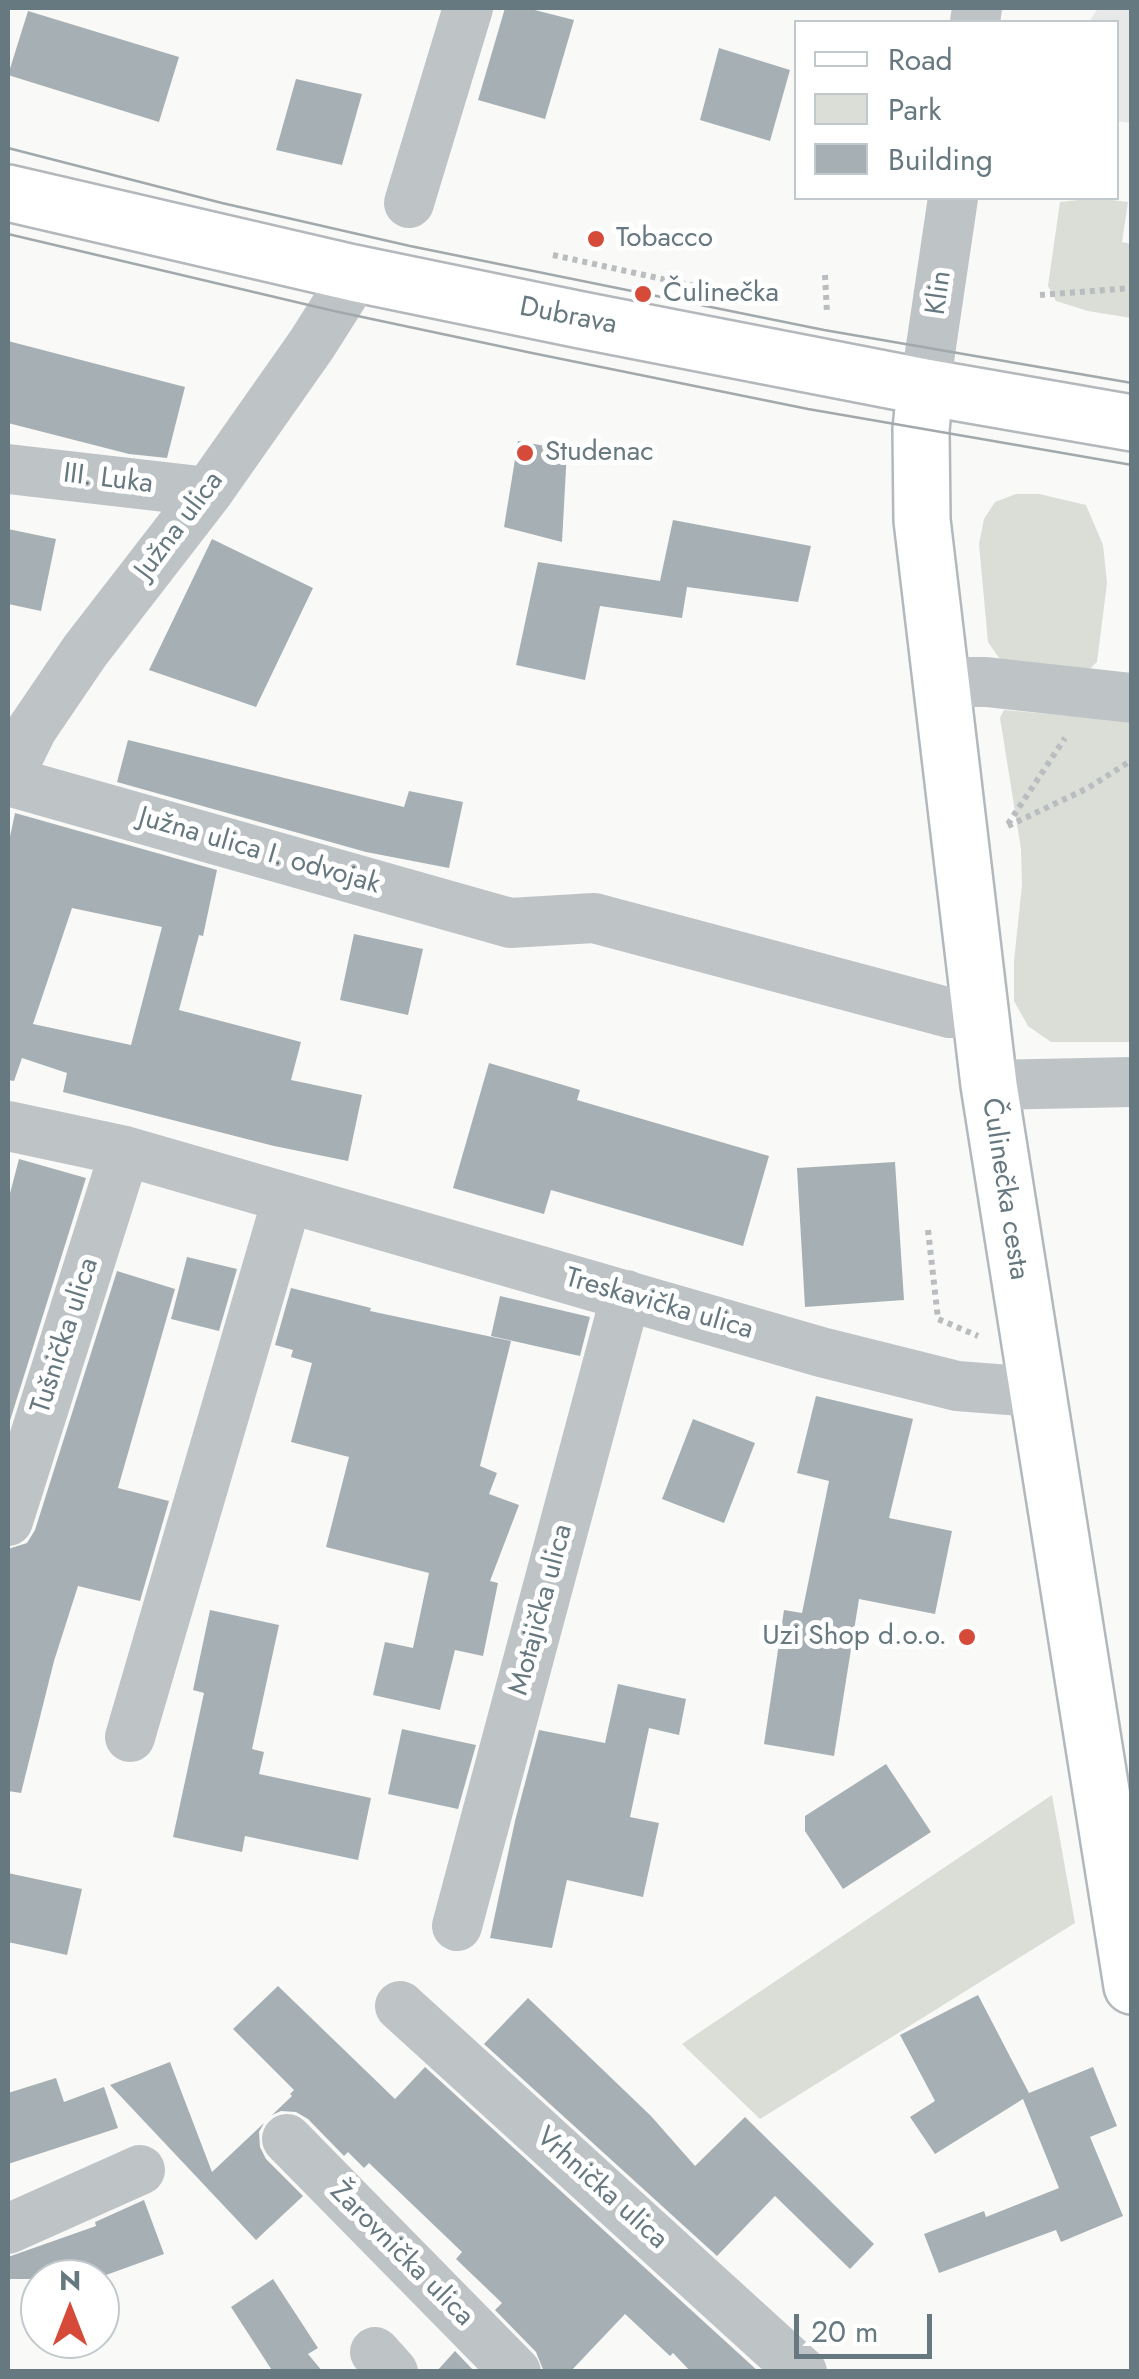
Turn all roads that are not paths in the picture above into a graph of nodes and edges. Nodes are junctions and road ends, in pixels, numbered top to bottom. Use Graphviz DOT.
graph roads {
  1 [pos="468,8"];
  2 [pos="8,193"];
  3 [pos="953,200"];
  4 [pos="409,203"];
  5 [pos="352,273"];
  6 [pos="926,387"];
  7 [pos="1132,423"];
  8 [pos="8,469"];
  9 [pos="208,492"];
  10 [pos="939,682"];
  11 [pos="1110,696"];
  12 [pos="8,780"];
  13 [pos="980,1014"];
  14 [pos="1132,1082"];
  15 [pos="989,1085"];
  16 [pos="8,1126"];
  17 [pos="125,1151"];
  18 [pos="287,1200"];
  19 [pos="626,1295"];
  20 [pos="1035,1392"];
  21 [pos="8,1521"];
  22 [pos="130,1737"];
  23 [pos="457,1926"];
  24 [pos="1132,1986"];
  25 [pos="400,2006"];
  26 [pos="286,2139"];
  27 [pos="140,2170"];
  28 [pos="8,2229"];
  29 [pos="516,2372"];
  30 [pos="802,2372"];
  1 -- 4 [label="street"];
  2 -- 5 [label="main road, Dubrava"];
  3 -- 6 [label="street, Klin"];
  5 -- 6 [label="main road, Dubrava"];
  5 -- 9 [label="street, Južna ulica"];
  6 -- 7 [label="main road, Dubrava"];
  6 -- 10 [label="main road, Čulinečka cesta"];
  8 -- 9 [label="street, III. Luka"];
  9 -- 12 [label="street, Južna ulica"];
  10 -- 11 [label="street"];
  10 -- 13 [label="main road, Čulinečka cesta"];
  12 -- 13 [label="street, Južna ulica I. odvojak"];
  13 -- 15 [label="main road, Čulinečka cesta"];
  14 -- 15 [label="street"];
  15 -- 20 [label="main road, Čulinečka cesta"];
  16 -- 17 [label="street, Treskavička ulica"];
  17 -- 18 [label="street, Treskavička ulica"];
  17 -- 21 [label="street, Tušnička ulica"];
  18 -- 19 [label="street, Treskavička ulica"];
  18 -- 22 [label="street"];
  19 -- 20 [label="street, Treskavička ulica"];
  19 -- 23 [label="street, Motajička ulica"];
  20 -- 24 [label="main road, Čulinečka cesta"];
  25 -- 30 [label="street, Vrhnička ulica"];
  26 -- 29 [label="street, Žarovnička ulica"];
  27 -- 28 [label="street"];
}
